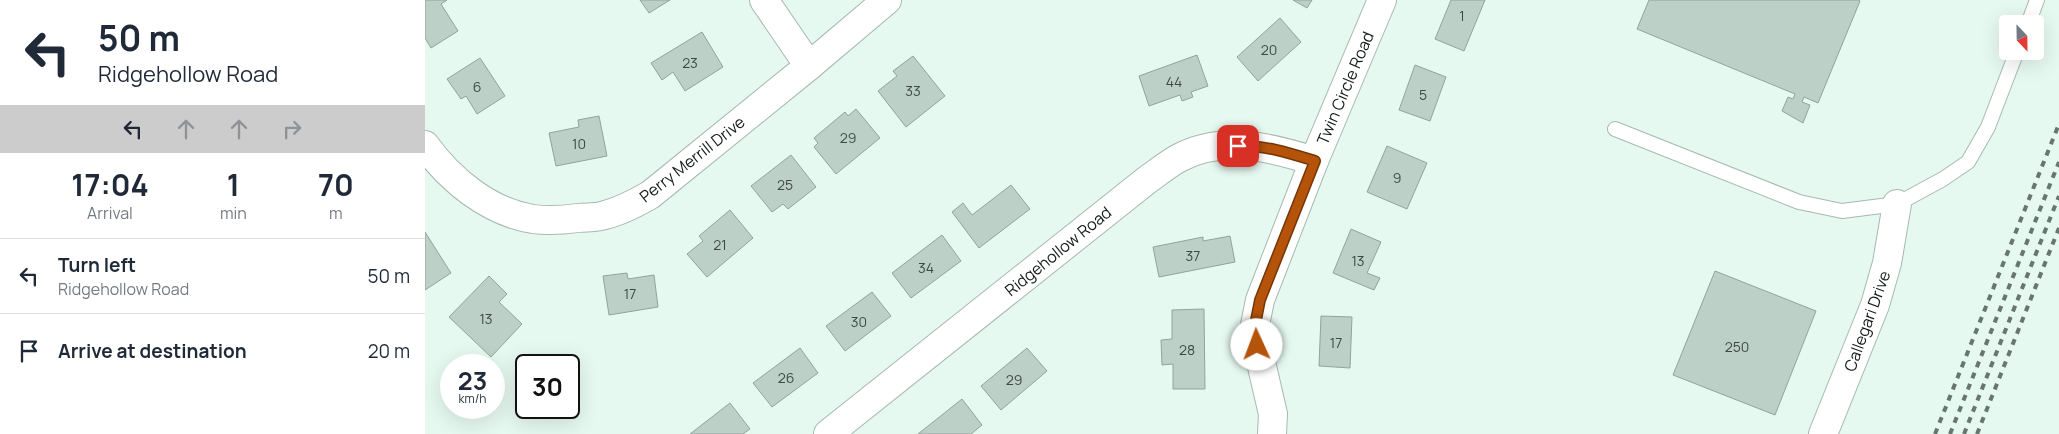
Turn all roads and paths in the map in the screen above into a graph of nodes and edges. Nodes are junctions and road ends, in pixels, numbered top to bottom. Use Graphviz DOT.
graph roads {
  1 [pos="764,0"];
  2 [pos="887,0"];
  3 [pos="1383,0"];
  4 [pos="2037,0"];
  5 [pos="2031,15"];
  6 [pos="2014,60"];
  7 [pos="809,66"];
  8 [pos="1615,129"];
  9 [pos="425,145"];
  10 [pos="1315,161"];
  11 [pos="1897,204"];
  12 [pos="829,434"];
  13 [pos="1272,434"];
  14 [pos="1823,434"];
  1 -- 7 [label="street"];
  2 -- 7 [label="street, Perry Merrill Drive"];
  3 -- 10 [label="street, Twin Circle Road"];
  4 -- 5 [label="lane"];
  6 -- 11 [label="lane"];
  7 -- 9 [label="street, Perry Merrill Drive"];
  8 -- 11 [label="lane"];
  10 -- 12 [label="street, Ridgehollow Road"];
  10 -- 13 [label="street, Twin Circle Road"];
  11 -- 14 [label="street, Callegari Drive"];
}
